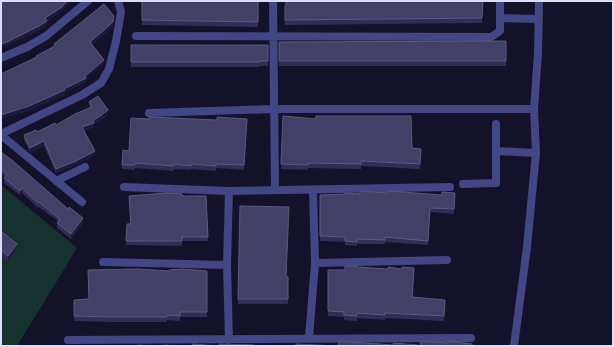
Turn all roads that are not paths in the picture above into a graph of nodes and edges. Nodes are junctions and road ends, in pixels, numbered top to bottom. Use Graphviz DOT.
graph roads {
  1 [pos="88,1"];
  2 [pos="118,1"];
  3 [pos="273,1"];
  4 [pos="500,1"];
  5 [pos="540,1"];
  6 [pos="500,18"];
  7 [pos="539,19"];
  8 [pos="136,36"];
  9 [pos="274,36"];
  10 [pos="1,58"];
  11 [pos="274,109"];
  12 [pos="534,109"];
  13 [pos="149,113"];
  14 [pos="496,124"];
  15 [pos="1,135"];
  16 [pos="496,151"];
  17 [pos="536,153"];
  18 [pos="85,167"];
  19 [pos="56,181"];
  20 [pos="463,184"];
  21 [pos="124,187"];
  22 [pos="450,187"];
  23 [pos="275,190"];
  24 [pos="313,190"];
  25 [pos="229,191"];
  26 [pos="82,202"];
  27 [pos="447,260"];
  28 [pos="103,262"];
  29 [pos="315,263"];
  30 [pos="226,265"];
  31 [pos="309,338"];
  32 [pos="471,338"];
  33 [pos="68,340"];
  34 [pos="229,340"];
  35 [pos="268,343"];
  36 [pos="514,346"];
  1 -- 10 [label="street"];
  2 -- 15 [label="street"];
  3 -- 9 [label="street"];
  4 -- 6 [label="street"];
  5 -- 7 [label="street"];
  6 -- 7 [label="street"];
  6 -- 9 [label="street"];
  7 -- 12 [label="street"];
  8 -- 9 [label="street"];
  9 -- 11 [label="street"];
  11 -- 12 [label="street"];
  11 -- 13 [label="street"];
  11 -- 23 [label="street"];
  12 -- 17 [label="street"];
  14 -- 16 [label="street"];
  15 -- 19 [label="street"];
  16 -- 17 [label="street"];
  16 -- 20 [label="street"];
  17 -- 36 [label="street"];
  18 -- 19 [label="street"];
  19 -- 26 [label="street"];
  21 -- 25 [label="street"];
  22 -- 24 [label="street"];
  23 -- 24 [label="street"];
  23 -- 25 [label="street"];
  24 -- 29 [label="street"];
  25 -- 30 [label="street"];
  27 -- 29 [label="street"];
  28 -- 30 [label="street"];
  29 -- 31 [label="street"];
  30 -- 34 [label="street"];
  31 -- 32 [label="street"];
  31 -- 35 [label="street"];
  33 -- 34 [label="street"];
  34 -- 35 [label="street"];
}
